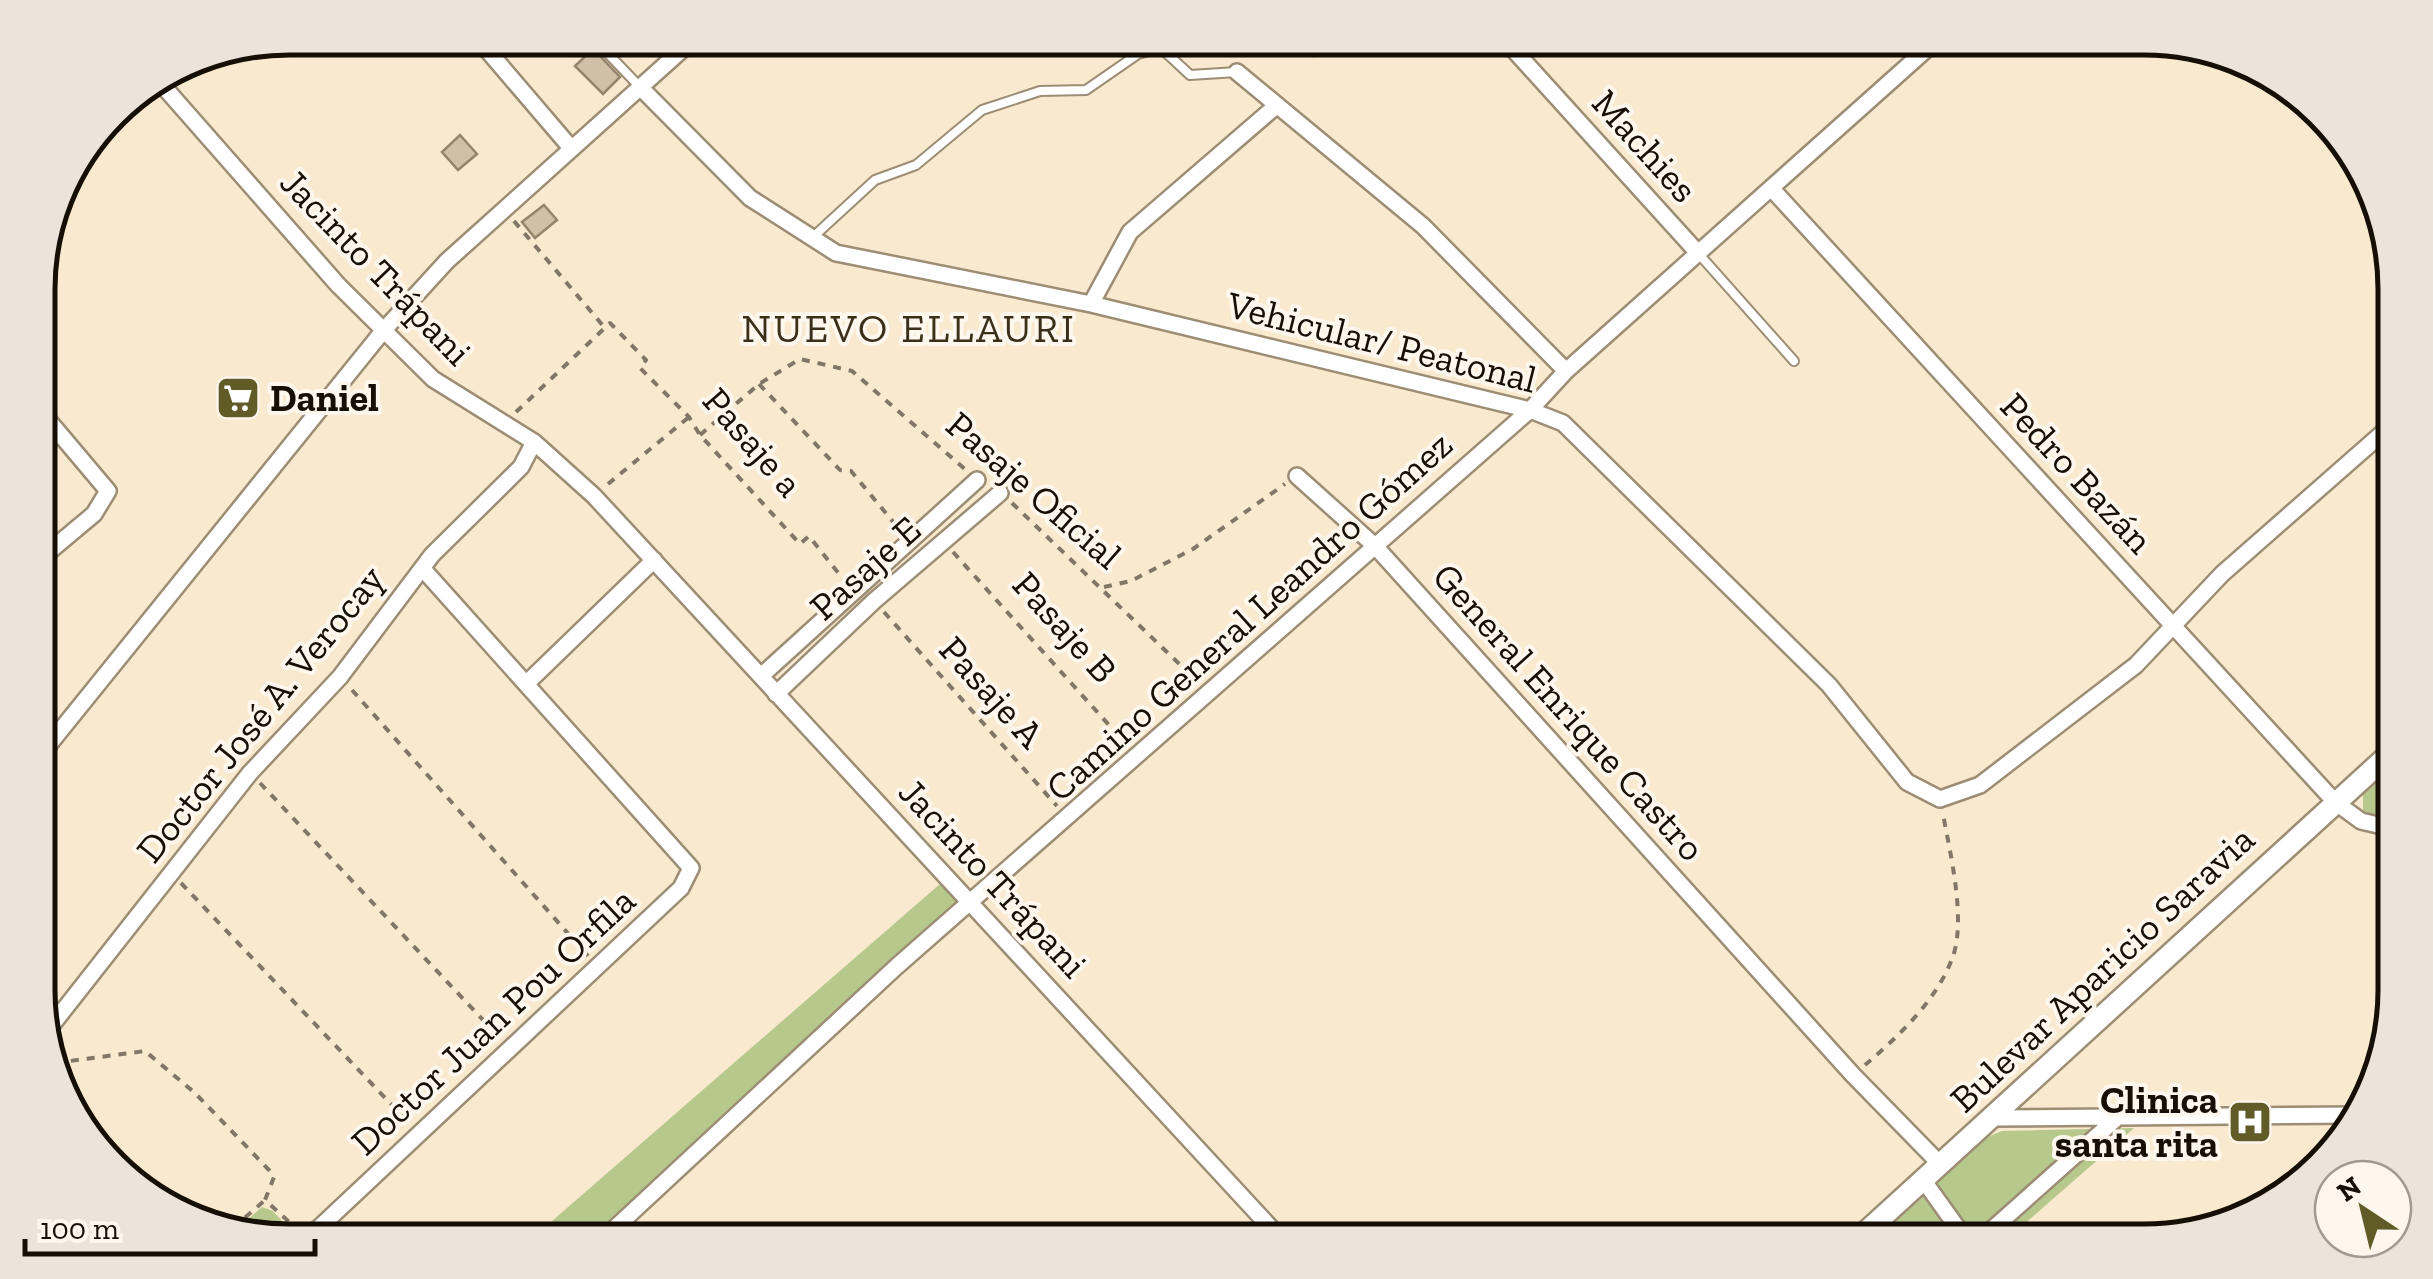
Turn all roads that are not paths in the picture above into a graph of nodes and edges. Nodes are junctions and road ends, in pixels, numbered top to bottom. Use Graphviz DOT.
graph roads {
  1 [pos="1520,55"];
  2 [pos="1917,55"];
  3 [pos="492,56"];
  4 [pos="610,56"];
  5 [pos="677,56"];
  6 [pos="1136,56"];
  7 [pos="1169,56"];
  8 [pos="1237,72"];
  9 [pos="642,89"];
  10 [pos="167,90"];
  11 [pos="1276,106"];
  12 [pos="571,148"];
  13 [pos="1771,188"];
  14 [pos="810,240"];
  15 [pos="1698,254"];
  16 [pos="1091,304"];
  17 [pos="383,330"];
  18 [pos="1794,361"];
  19 [pos="1566,371"];
  20 [pos="1530,410"];
  21 [pos="56,429"];
  22 [pos="2378,437"];
  23 [pos="534,442"];
  24 [pos="1297,476"];
  25 [pos="977,480"];
  26 [pos="1000,493"];
  27 [pos="932,519"];
  28 [pos="943,541"];
  29 [pos="56,546"];
  30 [pos="1376,546"];
  31 [pos="654,560"];
  32 [pos="422,568"];
  33 [pos="855,594"];
  34 [pos="874,600"];
  35 [pos="2172,624"];
  36 [pos="761,676"];
  37 [pos="528,682"];
  38 [pos="776,694"];
  39 [pos="55,737"];
  40 [pos="2378,763"];
  41 [pos="2335,802"];
  42 [pos="2378,825"];
  43 [pos="972,902"];
  44 [pos="57,1019"];
  45 [pos="2342,1115"];
  46 [pos="2118,1117"];
  47 [pos="1993,1118"];
  48 [pos="1941,1165"];
  49 [pos="1924,1181"];
  50 [pos="1267,1223"];
  51 [pos="1876,1223"];
  52 [pos="1954,1223"];
  53 [pos="2000,1223"];
  54 [pos="324,1224"];
  55 [pos="620,1224"];
  1 -- 15 [label="street, Machies"];
  2 -- 13 [label="street, Camino General Leandro Gómez"];
  3 -- 12 [label="street"];
  4 -- 9 [label="lane"];
  5 -- 9 [label="street"];
  6 -- 14 [label="lane"];
  7 -- 8 [label="lane"];
  8 -- 11 [label="street, Vehicular/ Peatonal"];
  9 -- 12 [label="street"];
  9 -- 14 [label="street, Vehicular/ Peatonal"];
  10 -- 17 [label="street, Jacinto Trápani"];
  11 -- 16 [label="street"];
  11 -- 19 [label="street, Vehicular/ Peatonal"];
  12 -- 17 [label="street"];
  13 -- 15 [label="street, Camino General Leandro Gómez"];
  13 -- 35 [label="street, Pedro Bazán"];
  14 -- 16 [label="street, Vehicular/ Peatonal"];
  15 -- 18 [label="lane"];
  15 -- 19 [label="street, Camino General Leandro Gómez"];
  16 -- 20 [label="street, Vehicular/ Peatonal"];
  17 -- 23 [label="street, Jacinto Trápani"];
  17 -- 39 [label="street"];
  19 -- 20 [label="street, Camino General Leandro Gómez"];
  20 -- 30 [label="street, Camino General Leandro Gómez"];
  20 -- 35 [label="street, Vehicular/ Peatonal"];
  21 -- 29 [label="street"];
  22 -- 35 [label="street"];
  23 -- 31 [label="street, Jacinto Trápani"];
  23 -- 32 [label="street, Doctor José A. Verocay"];
  24 -- 30 [label="street, General Enrique Castro"];
  25 -- 27 [label="street, Pasaje E"];
  26 -- 28 [label="street, Pasaje E"];
  27 -- 28 [label="street"];
  27 -- 33 [label="street, Pasaje E"];
  28 -- 34 [label="street, Pasaje E"];
  30 -- 43 [label="street, Camino General Leandro Gómez"];
  30 -- 48 [label="street, General Enrique Castro"];
  31 -- 36 [label="street, Jacinto Trápani"];
  31 -- 37 [label="street"];
  32 -- 37 [label="street"];
  32 -- 44 [label="street, Doctor José A. Verocay"];
  33 -- 34 [label="street"];
  33 -- 36 [label="street, Pasaje E"];
  34 -- 38 [label="street, Pasaje E"];
  35 -- 41 [label="street, Pedro Bazán"];
  36 -- 38 [label="street, Jacinto Trápani"];
  37 -- 54 [label="street, Doctor Juan Pou Orfila"];
  38 -- 43 [label="street, Jacinto Trápani"];
  40 -- 41 [label="street, Bulevar Aparicio Saravia"];
  41 -- 42 [label="street, Pedro Bazán"];
  41 -- 47 [label="street, Bulevar Aparicio Saravia"];
  43 -- 50 [label="street, Jacinto Trápani"];
  43 -- 55 [label="street, Camino General Leandro Gómez"];
  45 -- 46 [label="street"];
  46 -- 47 [label="street"];
  46 -- 53 [label="street"];
  47 -- 48 [label="street, Bulevar Aparicio Saravia"];
  48 -- 49 [label="street, Bulevar Aparicio Saravia"];
  49 -- 51 [label="street, Bulevar Aparicio Saravia"];
  49 -- 52 [label="street"];
}
